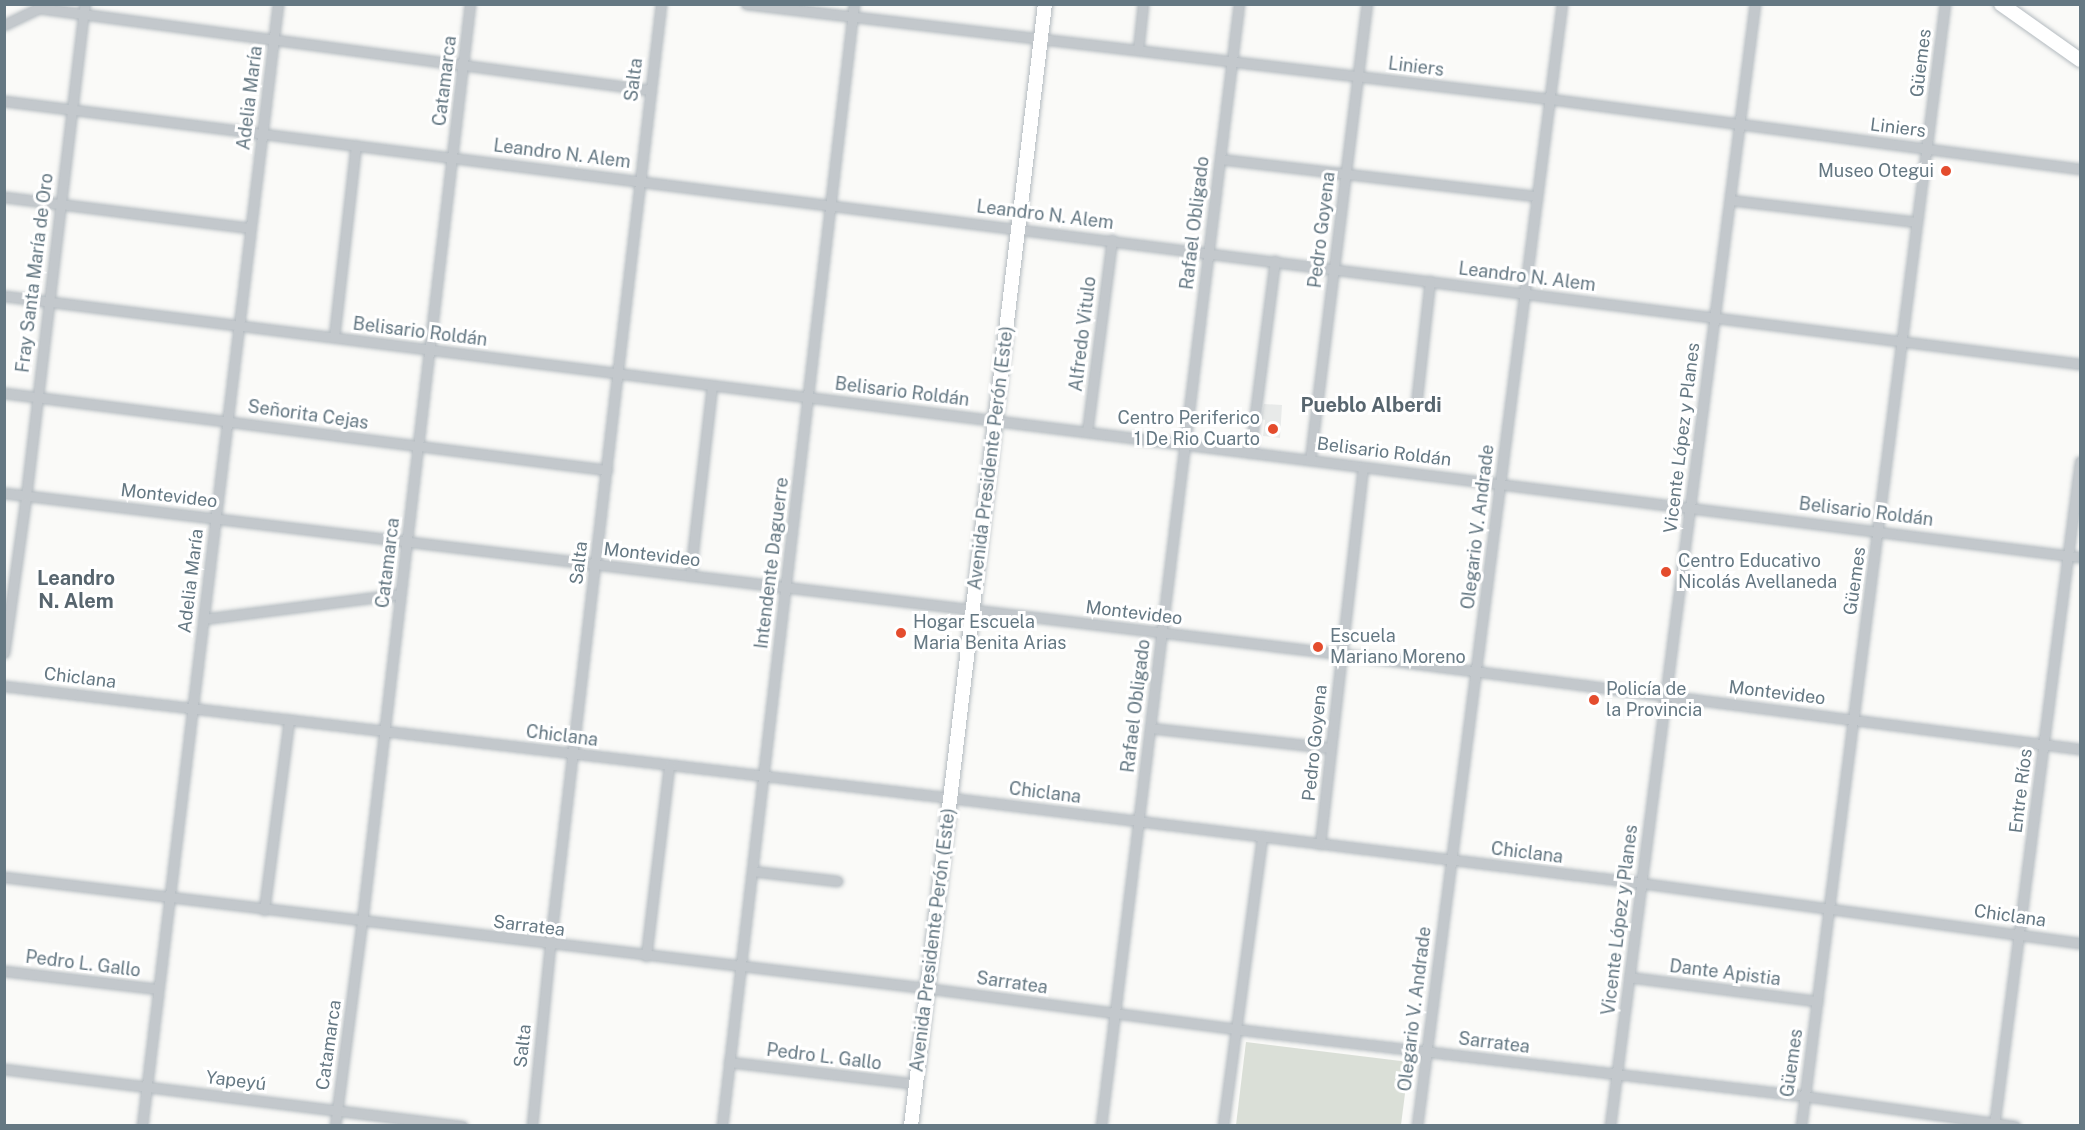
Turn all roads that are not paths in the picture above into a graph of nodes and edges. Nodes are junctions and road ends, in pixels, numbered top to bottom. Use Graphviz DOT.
graph roads {
  1 [pos="85,4"];
  2 [pos="278,4"];
  3 [pos="471,4"];
  4 [pos="661,4"];
  5 [pos="746,4"];
  6 [pos="854,4"];
  7 [pos="1045,4"];
  8 [pos="1143,4"];
  9 [pos="1239,4"];
  10 [pos="1367,4"];
  11 [pos="1562,4"];
  12 [pos="1755,4"];
  13 [pos="1946,4"];
  14 [pos="2001,4"];
  15 [pos="42,6"];
  16 [pos="84,15"];
  17 [pos="853,16"];
  18 [pos="4,25"];
  19 [pos="274,40"];
  20 [pos="1041,40"];
  21 [pos="1138,50"];
  22 [pos="2080,60"];
  23 [pos="1232,62"];
  24 [pos="463,65"];
  25 [pos="1358,76"];
  26 [pos="650,90"];
  27 [pos="1550,99"];
  28 [pos="4,101"];
  29 [pos="70,110"];
  30 [pos="1739,126"];
  31 [pos="262,133"];
  32 [pos="356,145"];
  33 [pos="1927,149"];
  34 [pos="452,157"];
  35 [pos="1220,159"];
  36 [pos="2080,168"];
  37 [pos="1346,174"];
  38 [pos="639,180"];
  39 [pos="1536,196"];
  40 [pos="4,197"];
  41 [pos="1730,200"];
  42 [pos="831,204"];
  43 [pos="59,205"];
  44 [pos="1917,222"];
  45 [pos="250,228"];
  46 [pos="1020,228"];
  47 [pos="1112,240"];
  48 [pos="1208,253"];
  49 [pos="1275,261"];
  50 [pos="1334,269"];
  51 [pos="1430,282"];
  52 [pos="1524,294"];
  53 [pos="4,296"];
  54 [pos="49,302"];
  55 [pos="1714,317"];
  56 [pos="239,325"];
  57 [pos="334,337"];
  58 [pos="1902,341"];
  59 [pos="430,350"];
  60 [pos="2080,364"];
  61 [pos="619,374"];
  62 [pos="712,385"];
  63 [pos="4,393"];
  64 [pos="37,397"];
  65 [pos="808,397"];
  66 [pos="1416,405"];
  67 [pos="995,419"];
  68 [pos="226,420"];
  69 [pos="1087,432"];
  70 [pos="1184,446"];
  71 [pos="418,447"];
  72 [pos="1251,453"];
  73 [pos="1310,460"];
  74 [pos="2080,462"];
  75 [pos="1363,467"];
  76 [pos="607,470"];
  77 [pos="1500,483"];
  78 [pos="4,493"];
  79 [pos="26,496"];
  80 [pos="1689,506"];
  81 [pos="215,518"];
  82 [pos="1879,530"];
  83 [pos="407,540"];
  84 [pos="2068,555"];
  85 [pos="2080,557"];
  86 [pos="596,564"];
  87 [pos="690,576"];
  88 [pos="785,588"];
  89 [pos="400,594"];
  90 [pos="973,609"];
  91 [pos="203,619"];
  92 [pos="1161,633"];
  93 [pos="4,653"];
  94 [pos="1341,654"];
  95 [pos="1477,672"];
  96 [pos="4,686"];
  97 [pos="1665,696"];
  98 [pos="192,708"];
  99 [pos="1854,718"];
  100 [pos="289,720"];
  101 [pos="1150,728"];
  102 [pos="385,732"];
  103 [pos="2043,745"];
  104 [pos="1331,748"];
  105 [pos="2080,749"];
  106 [pos="573,754"];
  107 [pos="669,765"];
  108 [pos="763,776"];
  109 [pos="951,798"];
  110 [pos="1138,822"];
  111 [pos="1262,837"];
  112 [pos="1320,844"];
  113 [pos="1451,860"];
  114 [pos="752,871"];
  115 [pos="4,877"];
  116 [pos="837,881"];
  117 [pos="1641,883"];
  118 [pos="169,898"];
  119 [pos="1829,909"];
  120 [pos="264,910"];
  121 [pos="362,922"];
  122 [pos="2019,934"];
  123 [pos="2080,943"];
  124 [pos="550,945"];
  125 [pos="646,956"];
  126 [pos="741,968"];
  127 [pos="4,971"];
  128 [pos="1629,977"];
  129 [pos="925,988"];
  130 [pos="158,989"];
  131 [pos="1817,1001"];
  132 [pos="1115,1013"];
  133 [pos="1235,1029"];
  134 [pos="1425,1051"];
  135 [pos="729,1062"];
  136 [pos="4,1069"];
  137 [pos="1617,1074"];
  138 [pos="915,1084"];
  139 [pos="146,1086"];
  140 [pos="1804,1095"];
  141 [pos="337,1110"];
  142 [pos="1994,1124"];
  143 [pos="142,1125"];
  144 [pos="335,1125"];
  145 [pos="462,1125"];
  146 [pos="532,1125"];
  147 [pos="722,1125"];
  148 [pos="911,1125"];
  149 [pos="1101,1125"];
  150 [pos="1223,1125"];
  151 [pos="1417,1125"];
  152 [pos="1610,1125"];
  153 [pos="1801,1125"];
  154 [pos="2015,1125"];
  1 -- 16 [label="street, Fray Santa María de Oro"];
  2 -- 19 [label="street, Adelia María"];
  3 -- 24 [label="street, Catamarca"];
  4 -- 26 [label="street, Salta"];
  5 -- 17 [label="street, Liniers"];
  6 -- 17 [label="street, Intendente Daguerre"];
  7 -- 20 [label="main road, Avenida Presidente Perón (Este)"];
  8 -- 21 [label="street"];
  9 -- 23 [label="street, Rafael Obligado"];
  10 -- 25 [label="street, Pedro Goyena"];
  11 -- 27 [label="street, Olegario V. Andrade"];
  12 -- 30 [label="street, Vicente López y Planes"];
  13 -- 33 [label="street, Güemes"];
  14 -- 22 [label="main road"];
  15 -- 16 [label="street"];
  15 -- 18 [label="street"];
  16 -- 19 [label="street"];
  16 -- 29 [label="street, Fray Santa María de Oro"];
  17 -- 20 [label="street, Liniers"];
  17 -- 42 [label="street, Intendente Daguerre"];
  19 -- 24 [label="street"];
  19 -- 31 [label="street, Adelia María"];
  20 -- 21 [label="street, Liniers"];
  20 -- 46 [label="main road, Avenida Presidente Perón (Este)"];
  21 -- 23 [label="street, Liniers"];
  23 -- 25 [label="street, Liniers"];
  23 -- 35 [label="street, Rafael Obligado"];
  24 -- 26 [label="street"];
  24 -- 34 [label="street, Catamarca"];
  25 -- 27 [label="street, Liniers"];
  25 -- 37 [label="street, Pedro Goyena"];
  26 -- 38 [label="street, Salta"];
  27 -- 30 [label="street, Liniers"];
  27 -- 39 [label="street, Olegario V. Andrade"];
  28 -- 29 [label="street, Leandro N. Alem"];
  29 -- 31 [label="street, Leandro N. Alem"];
  29 -- 43 [label="street, Fray Santa María de Oro"];
  30 -- 33 [label="street, Liniers"];
  30 -- 41 [label="street, Vicente López y Planes"];
  31 -- 32 [label="street, Leandro N. Alem"];
  31 -- 45 [label="street, Adelia María"];
  32 -- 34 [label="street, Leandro N. Alem"];
  32 -- 57 [label="street"];
  33 -- 36 [label="street, Liniers"];
  33 -- 44 [label="street, Güemes"];
  34 -- 38 [label="street, Leandro N. Alem"];
  34 -- 59 [label="street, Catamarca"];
  35 -- 37 [label="street"];
  35 -- 48 [label="street, Rafael Obligado"];
  37 -- 39 [label="street"];
  37 -- 50 [label="street, Pedro Goyena"];
  38 -- 42 [label="street, Leandro N. Alem"];
  38 -- 61 [label="street, Salta"];
  39 -- 52 [label="street, Olegario V. Andrade"];
  40 -- 43 [label="street"];
  41 -- 44 [label="street"];
  41 -- 55 [label="street, Vicente López y Planes"];
  42 -- 46 [label="street, Leandro N. Alem"];
  42 -- 65 [label="street, Intendente Daguerre"];
  43 -- 45 [label="street"];
  43 -- 54 [label="street, Fray Santa María de Oro"];
  44 -- 58 [label="street, Güemes"];
  45 -- 56 [label="street, Adelia María"];
  46 -- 47 [label="street, Leandro N. Alem"];
  46 -- 67 [label="main road, Avenida Presidente Perón (Este)"];
  47 -- 48 [label="street, Leandro N. Alem"];
  47 -- 69 [label="street, Alfredo Vitulo"];
  48 -- 49 [label="street, Leandro N. Alem"];
  48 -- 70 [label="street, Rafael Obligado"];
  49 -- 50 [label="street, Leandro N. Alem"];
  49 -- 72 [label="street"];
  50 -- 51 [label="street, Leandro N. Alem"];
  50 -- 73 [label="street, Pedro Goyena"];
  51 -- 52 [label="street, Leandro N. Alem"];
  51 -- 66 [label="street"];
  52 -- 55 [label="street, Leandro N. Alem"];
  52 -- 77 [label="street, Olegario V. Andrade"];
  53 -- 54 [label="street, Belisario Roldán"];
  54 -- 56 [label="street, Belisario Roldán"];
  54 -- 64 [label="street, Fray Santa María de Oro"];
  55 -- 58 [label="street, Leandro N. Alem"];
  55 -- 80 [label="street, Vicente López y Planes"];
  56 -- 57 [label="street, Belisario Roldán"];
  56 -- 68 [label="street, Adelia María"];
  57 -- 59 [label="street, Belisario Roldán"];
  58 -- 60 [label="street, Leandro N. Alem"];
  58 -- 82 [label="street, Güemes"];
  59 -- 61 [label="street, Belisario Roldán"];
  59 -- 71 [label="street, Catamarca"];
  61 -- 62 [label="street, Belisario Roldán"];
  61 -- 76 [label="street, Salta"];
  62 -- 65 [label="street, Belisario Roldán"];
  62 -- 87 [label="street"];
  63 -- 64 [label="street, Señorita Cejas"];
  64 -- 68 [label="street, Señorita Cejas"];
  64 -- 79 [label="street, Fray Santa María de Oro"];
  65 -- 67 [label="street, Belisario Roldán"];
  65 -- 88 [label="street, Intendente Daguerre"];
  67 -- 69 [label="street, Belisario Roldán"];
  67 -- 90 [label="main road, Avenida Presidente Perón (Este)"];
  68 -- 71 [label="street, Señorita Cejas"];
  68 -- 81 [label="street, Adelia María"];
  69 -- 70 [label="street, Belisario Roldán"];
  70 -- 72 [label="street, Belisario Roldán"];
  70 -- 92 [label="street, Rafael Obligado"];
  71 -- 76 [label="street, Señorita Cejas"];
  71 -- 83 [label="street, Catamarca"];
  72 -- 73 [label="street, Belisario Roldán"];
  73 -- 75 [label="street, Belisario Roldán"];
  74 -- 84 [label="street, Entre Ríos"];
  75 -- 77 [label="street, Belisario Roldán"];
  75 -- 94 [label="street, Pedro Goyena"];
  76 -- 86 [label="street, Salta"];
  77 -- 80 [label="street, Belisario Roldán"];
  77 -- 95 [label="street, Olegario V. Andrade"];
  78 -- 79 [label="street, Montevideo"];
  79 -- 81 [label="street, Montevideo"];
  79 -- 93 [label="street, Fray Santa María de Oro"];
  80 -- 82 [label="street, Belisario Roldán"];
  80 -- 97 [label="street, Vicente López y Planes"];
  81 -- 83 [label="street, Montevideo"];
  81 -- 91 [label="street, Adelia María"];
  82 -- 84 [label="street, Belisario Roldán"];
  82 -- 99 [label="street, Güemes"];
  83 -- 86 [label="street, Montevideo"];
  83 -- 89 [label="street, Catamarca"];
  84 -- 85 [label="street, Belisario Roldán"];
  84 -- 103 [label="street, Entre Ríos"];
  86 -- 87 [label="street, Montevideo"];
  86 -- 106 [label="street, Salta"];
  87 -- 88 [label="street, Montevideo"];
  88 -- 90 [label="street, Montevideo"];
  88 -- 108 [label="street, Intendente Daguerre"];
  89 -- 91 [label="street"];
  89 -- 102 [label="street, Catamarca"];
  90 -- 92 [label="street, Montevideo"];
  90 -- 109 [label="main road, Avenida Presidente Perón (Este)"];
  91 -- 98 [label="street, Adelia María"];
  92 -- 94 [label="street, Montevideo"];
  92 -- 101 [label="street, Rafael Obligado"];
  94 -- 95 [label="street, Montevideo"];
  94 -- 104 [label="street, Pedro Goyena"];
  95 -- 97 [label="street, Montevideo"];
  95 -- 113 [label="street, Olegario V. Andrade"];
  96 -- 98 [label="street, Chiclana"];
  97 -- 99 [label="street, Montevideo"];
  97 -- 117 [label="street, Vicente López y Planes"];
  98 -- 100 [label="street, Chiclana"];
  98 -- 118 [label="street, Adelia María"];
  99 -- 103 [label="street, Montevideo"];
  99 -- 119 [label="street, Güemes"];
  100 -- 102 [label="street, Chiclana"];
  100 -- 120 [label="street"];
  101 -- 104 [label="street"];
  101 -- 110 [label="street, Rafael Obligado"];
  102 -- 106 [label="street, Chiclana"];
  102 -- 121 [label="street, Catamarca"];
  103 -- 105 [label="street, Montevideo"];
  103 -- 122 [label="street, Entre Ríos"];
  104 -- 112 [label="street, Pedro Goyena"];
  106 -- 107 [label="street, Chiclana"];
  106 -- 124 [label="street, Salta"];
  107 -- 108 [label="street, Chiclana"];
  107 -- 125 [label="street"];
  108 -- 109 [label="street, Chiclana"];
  108 -- 114 [label="street, Intendente Daguerre"];
  109 -- 110 [label="street, Chiclana"];
  109 -- 129 [label="main road, Avenida Presidente Perón (Este)"];
  110 -- 111 [label="street, Chiclana"];
  110 -- 132 [label="street, Rafael Obligado"];
  111 -- 112 [label="street, Chiclana"];
  111 -- 133 [label="street"];
  112 -- 113 [label="street, Chiclana"];
  113 -- 117 [label="street, Chiclana"];
  113 -- 134 [label="street, Olegario V. Andrade"];
  114 -- 116 [label="street"];
  114 -- 126 [label="street, Intendente Daguerre"];
  115 -- 118 [label="street, Sarratea"];
  117 -- 119 [label="street, Chiclana"];
  117 -- 128 [label="street, Vicente López y Planes"];
  118 -- 120 [label="street, Sarratea"];
  118 -- 130 [label="street, Adelia María"];
  119 -- 122 [label="street, Chiclana"];
  119 -- 131 [label="street, Güemes"];
  120 -- 121 [label="street, Sarratea"];
  121 -- 124 [label="street, Sarratea"];
  121 -- 141 [label="street, Catamarca"];
  122 -- 123 [label="street, Chiclana"];
  122 -- 142 [label="street, Entre Ríos"];
  124 -- 125 [label="street, Sarratea"];
  124 -- 146 [label="street, Salta"];
  125 -- 126 [label="street, Sarratea"];
  126 -- 129 [label="street, Sarratea"];
  126 -- 135 [label="street, Intendente Daguerre"];
  127 -- 130 [label="street, Pedro L. Gallo"];
  128 -- 131 [label="street, Dante Apistia"];
  128 -- 137 [label="street, Vicente López y Planes"];
  129 -- 132 [label="street, Sarratea"];
  129 -- 138 [label="main road, Avenida Presidente Perón (Este)"];
  130 -- 139 [label="street, Adelia María"];
  131 -- 140 [label="street, Güemes"];
  132 -- 133 [label="street, Sarratea"];
  132 -- 149 [label="street, Rafael Obligado"];
  133 -- 134 [label="street, Sarratea"];
  133 -- 150 [label="street"];
  134 -- 137 [label="street, Sarratea"];
  134 -- 151 [label="street, Olegario V. Andrade"];
  135 -- 138 [label="street, Pedro L. Gallo"];
  135 -- 147 [label="street, Intendente Daguerre"];
  136 -- 139 [label="street, Yapeyú"];
  137 -- 140 [label="street, Sarratea"];
  137 -- 152 [label="street, Vicente López y Planes"];
  138 -- 148 [label="main road, Avenida Presidente Perón (Este)"];
  139 -- 141 [label="street, Yapeyú"];
  139 -- 143 [label="street, Adelia María"];
  140 -- 142 [label="street, Sarratea"];
  140 -- 153 [label="street, Güemes"];
  141 -- 144 [label="street, Catamarca"];
  141 -- 145 [label="street, Yapeyú"];
  142 -- 154 [label="street, Sarratea"];
}
